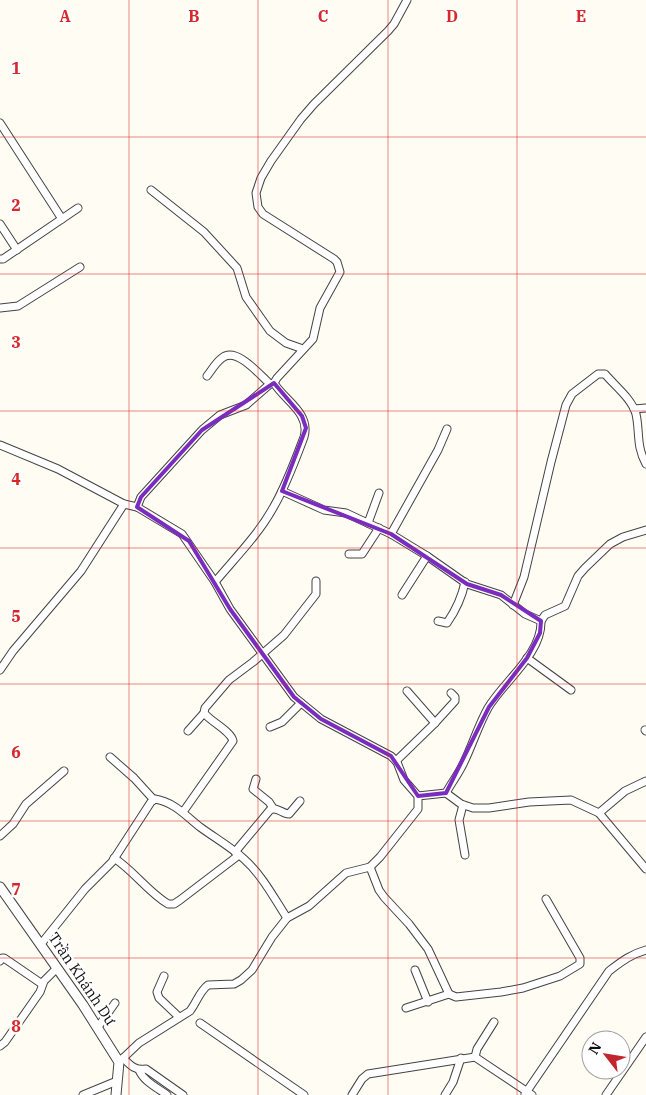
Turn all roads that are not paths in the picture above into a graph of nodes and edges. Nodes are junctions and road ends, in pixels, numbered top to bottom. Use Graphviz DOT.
graph roads {
  1 [pos="407,0"];
  2 [pos="0,123"];
  3 [pos="151,190"];
  4 [pos="78,208"];
  5 [pos="62,219"];
  6 [pos="0,224"];
  7 [pos="16,250"];
  8 [pos="0,260"];
  9 [pos="80,266"];
  10 [pos="0,308"];
  11 [pos="303,349"];
  12 [pos="207,376"];
  13 [pos="272,384"];
  14 [pos="646,408"];
  15 [pos="634,409"];
  16 [pos="447,429"];
  17 [pos="0,445"];
  18 [pos="646,464"];
  19 [pos="282,491"];
  20 [pos="379,493"];
  21 [pos="124,504"];
  22 [pos="137,508"];
  23 [pos="368,523"];
  24 [pos="379,528"];
  25 [pos="646,530"];
  26 [pos="391,534"];
  27 [pos="349,554"];
  28 [pos="427,556"];
  29 [pos="316,581"];
  30 [pos="215,582"];
  31 [pos="465,582"];
  32 [pos="402,595"];
  33 [pos="513,606"];
  34 [pos="438,621"];
  35 [pos="541,621"];
  36 [pos="262,654"];
  37 [pos="527,658"];
  38 [pos="0,670"];
  39 [pos="572,690"];
  40 [pos="407,691"];
  41 [pos="451,693"];
  42 [pos="301,703"];
  43 [pos="204,713"];
  44 [pos="435,723"];
  45 [pos="270,727"];
  46 [pos="188,731"];
  47 [pos="110,757"];
  48 [pos="396,761"];
  49 [pos="64,771"];
  50 [pos="256,780"];
  51 [pos="646,781"];
  52 [pos="446,793"];
  53 [pos="430,795"];
  54 [pos="418,796"];
  55 [pos="154,800"];
  56 [pos="300,801"];
  57 [pos="463,805"];
  58 [pos="273,808"];
  59 [pos="418,809"];
  60 [pos="183,812"];
  61 [pos="599,813"];
  62 [pos="0,836"];
  63 [pos="237,853"];
  64 [pos="465,855"];
  65 [pos="114,858"];
  66 [pos="370,867"];
  67 [pos="646,869"];
  68 [pos="0,887"];
  69 [pos="546,899"];
  70 [pos="287,918"];
  71 [pos="41,944"];
  72 [pos="646,950"];
  73 [pos="0,961"];
  74 [pos="57,968"];
  75 [pos="415,970"];
  76 [pos="164,976"];
  77 [pos="42,984"];
  78 [pos="448,994"];
  79 [pos="115,1002"];
  80 [pos="428,1002"];
  81 [pos="406,1008"];
  82 [pos="179,1018"];
  83 [pos="494,1022"];
  84 [pos="200,1023"];
  85 [pos="98,1028"];
  86 [pos="646,1037"];
  87 [pos="0,1046"];
  88 [pos="475,1057"];
  89 [pos="461,1058"];
  90 [pos="121,1060"];
  91 [pos="139,1070"];
  92 [pos="117,1081"];
  93 [pos="528,1094"];
  94 [pos="83,1095"];
  95 [pos="116,1095"];
  96 [pos="168,1095"];
  97 [pos="184,1095"];
  98 [pos="304,1095"];
  99 [pos="352,1095"];
  100 [pos="445,1095"];
  101 [pos="606,1095"];
  1 -- 11 [label="street"];
  2 -- 5 [label="street"];
  3 -- 11 [label="street"];
  4 -- 5 [label="street"];
  5 -- 7 [label="street"];
  6 -- 7 [label="street"];
  7 -- 8 [label="street"];
  9 -- 10 [label="street"];
  11 -- 13 [label="street"];
  12 -- 13 [label="street"];
  13 -- 19 [label="street"];
  13 -- 22 [label="street"];
  14 -- 15 [label="street"];
  15 -- 18 [label="street"];
  15 -- 33 [label="street"];
  16 -- 26 [label="street"];
  17 -- 21 [label="street"];
  19 -- 23 [label="street"];
  19 -- 30 [label="street"];
  20 -- 23 [label="street"];
  21 -- 22 [label="street"];
  21 -- 38 [label="street"];
  22 -- 30 [label="street"];
  23 -- 24 [label="street"];
  24 -- 26 [label="street"];
  24 -- 27 [label="street"];
  25 -- 35 [label="street"];
  26 -- 28 [label="street"];
  28 -- 31 [label="street"];
  28 -- 32 [label="street"];
  29 -- 36 [label="street"];
  30 -- 36 [label="street"];
  31 -- 33 [label="street"];
  31 -- 34 [label="street"];
  33 -- 35 [label="street"];
  35 -- 37 [label="street"];
  36 -- 42 [label="street"];
  36 -- 43 [label="street"];
  37 -- 39 [label="street"];
  37 -- 52 [label="street"];
  40 -- 44 [label="street"];
  41 -- 44 [label="street"];
  42 -- 45 [label="street"];
  42 -- 48 [label="street"];
  43 -- 46 [label="street"];
  43 -- 60 [label="street"];
  44 -- 48 [label="street"];
  47 -- 55 [label="street"];
  48 -- 54 [label="street"];
  49 -- 62 [label="street"];
  50 -- 58 [label="street"];
  51 -- 61 [label="street"];
  52 -- 53 [label="street"];
  52 -- 57 [label="street"];
  53 -- 54 [label="street"];
  53 -- 59 [label="street"];
  54 -- 59 [label="street"];
  55 -- 60 [label="street"];
  55 -- 65 [label="street"];
  56 -- 58 [label="street"];
  57 -- 61 [label="street"];
  57 -- 64 [label="street"];
  58 -- 63 [label="street"];
  59 -- 66 [label="street"];
  60 -- 63 [label="street"];
  61 -- 67 [label="street"];
  63 -- 65 [label="street"];
  63 -- 70 [label="street"];
  65 -- 71 [label="street"];
  66 -- 70 [label="street"];
  66 -- 78 [label="street"];
  68 -- 71 [label="street, Trần Khánh Dư"];
  69 -- 78 [label="street"];
  70 -- 82 [label="street"];
  71 -- 74 [label="street, Trần Khánh Dư"];
  72 -- 93 [label="street"];
  73 -- 77 [label="street"];
  74 -- 77 [label="street"];
  74 -- 85 [label="street, Trần Khánh Dư"];
  75 -- 80 [label="street"];
  76 -- 82 [label="street"];
  77 -- 87 [label="street"];
  78 -- 80 [label="street"];
  79 -- 85 [label="street"];
  80 -- 81 [label="street"];
  82 -- 90 [label="street"];
  83 -- 88 [label="street"];
  84 -- 98 [label="street"];
  85 -- 90 [label="street, Trần Khánh Dư"];
  86 -- 101 [label="street"];
  88 -- 89 [label="street"];
  88 -- 93 [label="street"];
  89 -- 99 [label="street"];
  89 -- 100 [label="street"];
  90 -- 91 [label="street"];
  90 -- 92 [label="street"];
  91 -- 96 [label="street"];
  91 -- 97 [label="street"];
  92 -- 94 [label="street"];
  92 -- 95 [label="street"];
}
